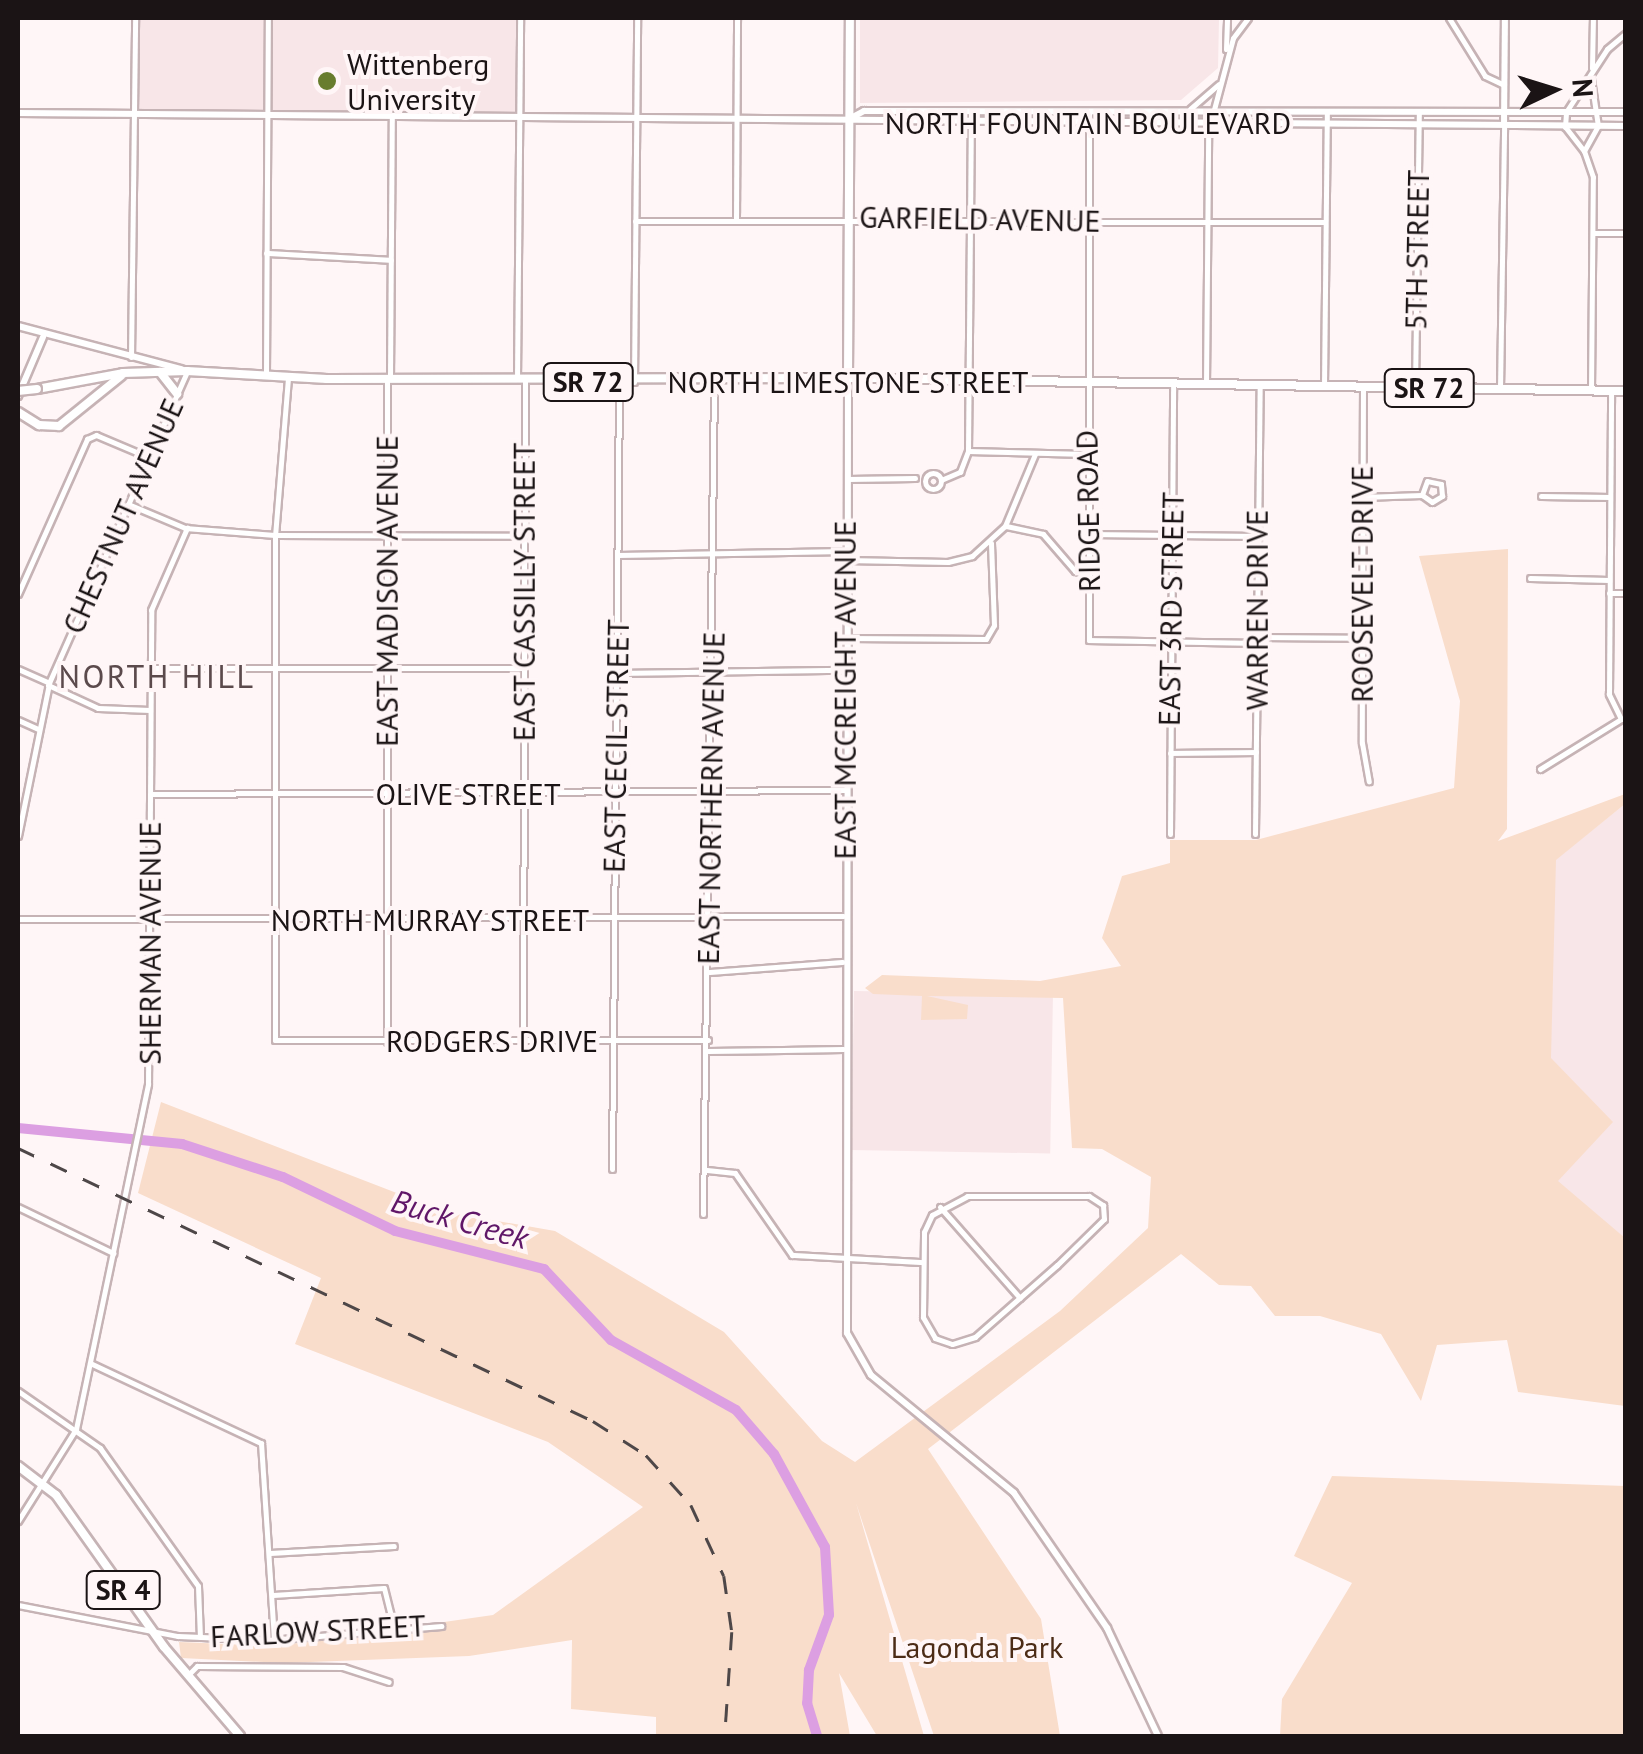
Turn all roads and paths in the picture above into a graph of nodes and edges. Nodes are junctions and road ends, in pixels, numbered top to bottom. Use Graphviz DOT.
graph roads {
  1 [pos="135,18"];
  2 [pos="268,18"];
  3 [pos="520,18"];
  4 [pos="637,18"];
  5 [pos="737,18"];
  6 [pos="850,18"];
  7 [pos="1228,18"];
  8 [pos="1248,18"];
  9 [pos="1449,18"];
  10 [pos="1505,18"];
  11 [pos="1593,18"];
  12 [pos="1626,33"];
  13 [pos="1226,62"];
  14 [pos="1591,75"];
  15 [pos="1220,82"];
  16 [pos="1504,84"];
  17 [pos="971,111"];
  18 [pos="1184,111"];
  19 [pos="1215,111"];
  20 [pos="1089,112"];
  21 [pos="1327,112"];
  22 [pos="1418,112"];
  23 [pos="1504,112"];
  24 [pos="1566,112"];
  25 [pos="1598,112"];
  26 [pos="1626,112"];
  27 [pos="18,114"];
  28 [pos="134,114"];
  29 [pos="267,115"];
  30 [pos="392,116"];
  31 [pos="520,116"];
  32 [pos="636,116"];
  33 [pos="736,118"];
  34 [pos="850,119"];
  35 [pos="1210,122"];
  36 [pos="970,123"];
  37 [pos="1090,124"];
  38 [pos="1327,124"];
  39 [pos="1418,124"];
  40 [pos="1504,124"];
  41 [pos="1565,126"];
  42 [pos="1598,126"];
  43 [pos="1626,126"];
  44 [pos="1584,150"];
  45 [pos="849,218"];
  46 [pos="970,218"];
  47 [pos="736,220"];
  48 [pos="1088,220"];
  49 [pos="636,221"];
  50 [pos="1206,221"];
  51 [pos="1325,222"];
  52 [pos="1592,233"];
  53 [pos="1626,233"];
  54 [pos="266,254"];
  55 [pos="391,260"];
  56 [pos="18,326"];
  57 [pos="43,337"];
  58 [pos="131,357"];
  59 [pos="156,371"];
  60 [pos="187,371"];
  61 [pos="123,373"];
  62 [pos="266,376"];
  63 [pos="288,378"];
  64 [pos="848,378"];
  65 [pos="389,380"];
  66 [pos="714,380"];
  67 [pos="968,380"];
  68 [pos="521,382"];
  69 [pos="634,382"];
  70 [pos="1087,382"];
  71 [pos="619,383"];
  72 [pos="1173,384"];
  73 [pos="1206,384"];
  74 [pos="1260,386"];
  75 [pos="1324,386"];
  76 [pos="1363,387"];
  77 [pos="1416,388"];
  78 [pos="1500,389"];
  79 [pos="1591,391"];
  80 [pos="1611,391"];
  81 [pos="1626,392"];
  82 [pos="18,394"];
  83 [pos="177,394"];
  84 [pos="18,412"];
  85 [pos="968,452"];
  86 [pos="1035,454"];
  87 [pos="1087,454"];
  88 [pos="149,457"];
  89 [pos="914,478"];
  90 [pos="847,479"];
  91 [pos="941,480"];
  92 [pos="1422,496"];
  93 [pos="1541,496"];
  94 [pos="1362,497"];
  95 [pos="1610,497"];
  96 [pos="128,504"];
  97 [pos="1005,526"];
  98 [pos="187,528"];
  99 [pos="1090,534"];
  100 [pos="1172,534"];
  101 [pos="275,535"];
  102 [pos="388,536"];
  103 [pos="525,536"];
  104 [pos="1258,536"];
  105 [pos="991,542"];
  106 [pos="713,553"];
  107 [pos="618,555"];
  108 [pos="846,555"];
  109 [pos="1089,574"];
  110 [pos="1530,578"];
  111 [pos="1609,580"];
  112 [pos="1609,593"];
  113 [pos="1626,593"];
  114 [pos="18,594"];
  115 [pos="846,638"];
  116 [pos="1362,638"];
  117 [pos="1258,640"];
  118 [pos="1171,645"];
  119 [pos="18,668"];
  120 [pos="151,668"];
  121 [pos="275,668"];
  122 [pos="387,668"];
  123 [pos="524,668"];
  124 [pos="846,670"];
  125 [pos="712,672"];
  126 [pos="616,674"];
  127 [pos="49,684"];
  128 [pos="151,710"];
  129 [pos="18,720"];
  130 [pos="38,729"];
  131 [pos="1256,752"];
  132 [pos="1170,753"];
  133 [pos="1540,769"];
  134 [pos="1369,781"];
  135 [pos="844,790"];
  136 [pos="710,792"];
  137 [pos="275,793"];
  138 [pos="387,793"];
  139 [pos="151,794"];
  140 [pos="524,794"];
  141 [pos="615,794"];
  142 [pos="1170,834"];
  143 [pos="1255,834"];
  144 [pos="18,836"];
  145 [pos="844,916"];
  146 [pos="710,918"];
  147 [pos="18,920"];
  148 [pos="151,920"];
  149 [pos="275,920"];
  150 [pos="386,920"];
  151 [pos="524,920"];
  152 [pos="614,920"];
  153 [pos="844,962"];
  154 [pos="709,972"];
  155 [pos="708,1040"];
  156 [pos="613,1041"];
  157 [pos="386,1042"];
  158 [pos="523,1042"];
  159 [pos="843,1049"];
  160 [pos="708,1051"];
  161 [pos="612,1169"];
  162 [pos="707,1170"];
  163 [pos="18,1207"];
  164 [pos="940,1207"];
  165 [pos="703,1214"];
  166 [pos="113,1253"];
  167 [pos="845,1261"];
  168 [pos="922,1262"];
  169 [pos="1020,1298"];
  170 [pos="90,1363"];
  171 [pos="18,1391"];
  172 [pos="76,1429"];
  173 [pos="18,1466"];
  174 [pos="42,1482"];
  175 [pos="18,1521"];
  176 [pos="394,1546"];
  177 [pos="270,1553"];
  178 [pos="272,1594"];
  179 [pos="18,1605"];
  180 [pos="441,1626"];
  181 [pos="395,1632"];
  182 [pos="154,1634"];
  183 [pos="200,1637"];
  184 [pos="274,1640"];
  185 [pos="188,1675"];
  186 [pos="389,1682"];
  187 [pos="240,1736"];
  188 [pos="1158,1736"];
  1 -- 28 [label="street"];
  2 -- 29 [label="street"];
  3 -- 31 [label="street, EAST CASSILLY STREET"];
  4 -- 32 [label="street"];
  5 -- 33 [label="street"];
  6 -- 34 [label="main road, EAST MCCREIGHT AVENUE"];
  7 -- 8 [label="street"];
  7 -- 13 [label="street"];
  8 -- 13 [label="street"];
  9 -- 16 [label="street"];
  10 -- 16 [label="street"];
  11 -- 14 [label="street"];
  12 -- 14 [label="street"];
  13 -- 15 [label="street"];
  14 -- 24 [label="street"];
  14 -- 25 [label="street"];
  15 -- 18 [label="street"];
  15 -- 19 [label="street"];
  16 -- 23 [label="street"];
  17 -- 20 [label="street, NORTH FOUNTAIN BOULEVARD"];
  17 -- 34 [label="street, NORTH FOUNTAIN BOULEVARD"];
  17 -- 36 [label="street"];
  18 -- 19 [label="street, NORTH FOUNTAIN BOULEVARD"];
  18 -- 20 [label="street, NORTH FOUNTAIN BOULEVARD"];
  19 -- 21 [label="street, NORTH FOUNTAIN BOULEVARD"];
  19 -- 35 [label="street"];
  20 -- 37 [label="street, RIDGE ROAD"];
  21 -- 22 [label="street, NORTH FOUNTAIN BOULEVARD"];
  21 -- 38 [label="street"];
  22 -- 23 [label="street, NORTH FOUNTAIN BOULEVARD"];
  22 -- 39 [label="street, 5TH STREET"];
  23 -- 24 [label="street, NORTH FOUNTAIN BOULEVARD"];
  23 -- 40 [label="street"];
  24 -- 25 [label="street, NORTH FOUNTAIN BOULEVARD"];
  24 -- 41 [label="street"];
  25 -- 26 [label="street, NORTH FOUNTAIN BOULEVARD"];
  25 -- 42 [label="street"];
  27 -- 28 [label="street"];
  28 -- 29 [label="street"];
  28 -- 58 [label="street"];
  29 -- 30 [label="street"];
  29 -- 54 [label="street"];
  30 -- 31 [label="street"];
  30 -- 55 [label="street, EAST MADISON AVENUE"];
  31 -- 32 [label="street"];
  31 -- 68 [label="street, EAST CASSILLY STREET"];
  32 -- 33 [label="street"];
  32 -- 49 [label="street"];
  33 -- 34 [label="street"];
  33 -- 47 [label="street"];
  34 -- 36 [label="street, NORTH FOUNTAIN BOULEVARD"];
  34 -- 45 [label="main road, EAST MCCREIGHT AVENUE"];
  35 -- 37 [label="street, NORTH FOUNTAIN BOULEVARD"];
  35 -- 38 [label="street, NORTH FOUNTAIN BOULEVARD"];
  35 -- 50 [label="street"];
  36 -- 37 [label="street, NORTH FOUNTAIN BOULEVARD"];
  36 -- 46 [label="street"];
  37 -- 48 [label="street, RIDGE ROAD"];
  38 -- 39 [label="street, NORTH FOUNTAIN BOULEVARD"];
  38 -- 51 [label="street"];
  39 -- 40 [label="street, NORTH FOUNTAIN BOULEVARD"];
  39 -- 77 [label="street, 5TH STREET"];
  40 -- 41 [label="street, NORTH FOUNTAIN BOULEVARD"];
  40 -- 78 [label="street"];
  41 -- 42 [label="street, NORTH FOUNTAIN BOULEVARD"];
  41 -- 44 [label="street"];
  42 -- 43 [label="street, NORTH FOUNTAIN BOULEVARD"];
  42 -- 44 [label="street"];
  44 -- 52 [label="street"];
  45 -- 46 [label="street, GARFIELD AVENUE"];
  45 -- 47 [label="street, GARFIELD AVENUE"];
  45 -- 64 [label="main road, EAST MCCREIGHT AVENUE"];
  46 -- 48 [label="street, GARFIELD AVENUE"];
  46 -- 67 [label="street"];
  47 -- 49 [label="street, GARFIELD AVENUE"];
  48 -- 50 [label="street, GARFIELD AVENUE"];
  48 -- 70 [label="street, RIDGE ROAD"];
  49 -- 69 [label="street"];
  50 -- 51 [label="street, GARFIELD AVENUE"];
  50 -- 73 [label="street"];
  51 -- 75 [label="street"];
  52 -- 53 [label="street"];
  52 -- 79 [label="street"];
  54 -- 55 [label="street"];
  54 -- 62 [label="street"];
  55 -- 65 [label="street, EAST MADISON AVENUE"];
  56 -- 57 [label="street, NORTH LIMESTONE STREET"];
  57 -- 58 [label="street, NORTH LIMESTONE STREET"];
  57 -- 82 [label="street"];
  58 -- 60 [label="street, NORTH LIMESTONE STREET"];
  59 -- 60 [label="main road, SR 72"];
  59 -- 61 [label="main road, SR 72"];
  59 -- 83 [label="main road"];
  60 -- 62 [label="main road, NORTH LIMESTONE STREET / SR 72"];
  60 -- 83 [label="street, CHESTNUT AVENUE"];
  61 -- 82 [label="main road, SR 72, bridge"];
  61 -- 84 [label="main road"];
  62 -- 63 [label="main road, NORTH LIMESTONE STREET / SR 72"];
  63 -- 65 [label="main road, NORTH LIMESTONE STREET / SR 72"];
  63 -- 101 [label="street"];
  64 -- 66 [label="main road, NORTH LIMESTONE STREET / SR 72"];
  64 -- 67 [label="main road, NORTH LIMESTONE STREET / SR 72"];
  64 -- 90 [label="street, EAST MCCREIGHT AVENUE"];
  65 -- 68 [label="main road, NORTH LIMESTONE STREET / SR 72"];
  65 -- 102 [label="street, EAST MADISON AVENUE"];
  66 -- 69 [label="main road, NORTH LIMESTONE STREET / SR 72"];
  66 -- 106 [label="street, EAST NORTHERN AVENUE"];
  67 -- 70 [label="main road, NORTH LIMESTONE STREET / SR 72"];
  67 -- 85 [label="street"];
  68 -- 71 [label="main road, NORTH LIMESTONE STREET / SR 72"];
  68 -- 103 [label="street, EAST CASSILLY STREET"];
  69 -- 71 [label="main road, NORTH LIMESTONE STREET / SR 72"];
  70 -- 72 [label="main road, NORTH LIMESTONE STREET / SR 72"];
  70 -- 87 [label="street, RIDGE ROAD"];
  71 -- 107 [label="street, EAST CECIL STREET"];
  72 -- 73 [label="main road, NORTH LIMESTONE STREET / SR 72"];
  72 -- 100 [label="street, EAST 3RD STREET"];
  73 -- 74 [label="main road, NORTH LIMESTONE STREET / SR 72"];
  74 -- 75 [label="main road, NORTH LIMESTONE STREET / SR 72"];
  74 -- 104 [label="street, WARREN DRIVE"];
  75 -- 76 [label="main road, NORTH LIMESTONE STREET / SR 72"];
  76 -- 77 [label="main road, NORTH LIMESTONE STREET / SR 72"];
  76 -- 94 [label="street, ROOSEVELT DRIVE"];
  77 -- 78 [label="main road, NORTH LIMESTONE STREET / SR 72"];
  78 -- 79 [label="main road, NORTH LIMESTONE STREET / SR 72"];
  79 -- 80 [label="main road, NORTH LIMESTONE STREET / SR 72"];
  80 -- 81 [label="main road, NORTH LIMESTONE STREET / SR 72"];
  80 -- 95 [label="street"];
  83 -- 88 [label="street, CHESTNUT AVENUE"];
  85 -- 86 [label="street"];
  85 -- 91 [label="street"];
  86 -- 87 [label="street"];
  86 -- 97 [label="street"];
  87 -- 99 [label="street, RIDGE ROAD"];
  88 -- 96 [label="street, CHESTNUT AVENUE"];
  88 -- 114 [label="street"];
  89 -- 90 [label="street"];
  90 -- 108 [label="street, EAST MCCREIGHT AVENUE"];
  92 -- 92 [label="street"];
  92 -- 94 [label="street"];
  93 -- 95 [label="street"];
  94 -- 116 [label="street, ROOSEVELT DRIVE"];
  95 -- 111 [label="street"];
  96 -- 98 [label="street"];
  96 -- 127 [label="street, CHESTNUT AVENUE"];
  97 -- 105 [label="street"];
  97 -- 109 [label="street"];
  98 -- 101 [label="street"];
  98 -- 120 [label="street, SHERMAN AVENUE"];
  99 -- 100 [label="street"];
  99 -- 109 [label="street, RIDGE ROAD"];
  100 -- 104 [label="street"];
  100 -- 118 [label="street, EAST 3RD STREET"];
  101 -- 102 [label="street"];
  101 -- 121 [label="street"];
  102 -- 103 [label="street"];
  102 -- 122 [label="street, EAST MADISON AVENUE"];
  103 -- 123 [label="street, EAST CASSILLY STREET"];
  104 -- 117 [label="street, WARREN DRIVE"];
  105 -- 108 [label="street"];
  105 -- 115 [label="street"];
  106 -- 107 [label="street"];
  106 -- 108 [label="street"];
  106 -- 125 [label="street, EAST NORTHERN AVENUE"];
  107 -- 126 [label="street, EAST CECIL STREET"];
  108 -- 115 [label="street, EAST MCCREIGHT AVENUE"];
  109 -- 118 [label="street, RIDGE ROAD"];
  110 -- 111 [label="street"];
  111 -- 112 [label="street"];
  112 -- 113 [label="street"];
  112 -- 133 [label="street"];
  115 -- 124 [label="street, EAST MCCREIGHT AVENUE"];
  116 -- 117 [label="street"];
  116 -- 134 [label="street, ROOSEVELT DRIVE"];
  117 -- 118 [label="street"];
  117 -- 131 [label="street, WARREN DRIVE"];
  118 -- 132 [label="street, EAST 3RD STREET"];
  119 -- 127 [label="street"];
  120 -- 121 [label="street"];
  120 -- 128 [label="street, SHERMAN AVENUE"];
  121 -- 122 [label="street"];
  121 -- 137 [label="street"];
  122 -- 123 [label="street"];
  122 -- 138 [label="street, EAST MADISON AVENUE"];
  123 -- 140 [label="street, EAST CASSILLY STREET"];
  124 -- 125 [label="street"];
  124 -- 135 [label="street, EAST MCCREIGHT AVENUE"];
  125 -- 126 [label="street"];
  125 -- 136 [label="street, EAST NORTHERN AVENUE"];
  126 -- 141 [label="street, EAST CECIL STREET"];
  127 -- 128 [label="street"];
  127 -- 130 [label="street, CHESTNUT AVENUE"];
  128 -- 139 [label="street, SHERMAN AVENUE"];
  129 -- 130 [label="street"];
  130 -- 144 [label="street, CHESTNUT AVENUE"];
  131 -- 132 [label="street"];
  131 -- 143 [label="street, WARREN DRIVE"];
  132 -- 142 [label="street, EAST 3RD STREET"];
  135 -- 136 [label="street, OLIVE STREET"];
  135 -- 145 [label="street, EAST MCCREIGHT AVENUE"];
  136 -- 141 [label="street, OLIVE STREET"];
  136 -- 146 [label="street, EAST NORTHERN AVENUE"];
  137 -- 138 [label="street, OLIVE STREET"];
  137 -- 139 [label="street, OLIVE STREET"];
  137 -- 149 [label="street"];
  138 -- 140 [label="street, OLIVE STREET"];
  138 -- 150 [label="street, EAST MADISON AVENUE"];
  139 -- 148 [label="street, SHERMAN AVENUE"];
  140 -- 141 [label="street, OLIVE STREET"];
  140 -- 151 [label="street, EAST CASSILLY STREET"];
  141 -- 152 [label="street, EAST CECIL STREET"];
  145 -- 146 [label="street, NORTH MURRAY STREET"];
  145 -- 153 [label="street, EAST MCCREIGHT AVENUE"];
  146 -- 152 [label="street, NORTH MURRAY STREET"];
  146 -- 154 [label="street, EAST NORTHERN AVENUE"];
  147 -- 148 [label="street, NORTH MURRAY STREET"];
  148 -- 149 [label="street, NORTH MURRAY STREET"];
  148 -- 166 [label="street, SHERMAN AVENUE"];
  149 -- 150 [label="street, NORTH MURRAY STREET"];
  149 -- 157 [label="street, RODGERS DRIVE"];
  150 -- 151 [label="street, NORTH MURRAY STREET"];
  150 -- 157 [label="street, EAST MADISON AVENUE"];
  151 -- 152 [label="street, NORTH MURRAY STREET"];
  151 -- 158 [label="street, EAST CASSILLY STREET"];
  152 -- 156 [label="street, EAST CECIL STREET"];
  153 -- 154 [label="street"];
  153 -- 159 [label="street, EAST MCCREIGHT AVENUE"];
  154 -- 155 [label="street, EAST NORTHERN AVENUE"];
  155 -- 156 [label="street, RODGERS DRIVE"];
  155 -- 160 [label="street, EAST NORTHERN AVENUE"];
  156 -- 158 [label="street, RODGERS DRIVE"];
  156 -- 161 [label="street, EAST CECIL STREET"];
  157 -- 158 [label="street, RODGERS DRIVE"];
  159 -- 160 [label="street"];
  159 -- 167 [label="street, EAST MCCREIGHT AVENUE"];
  160 -- 162 [label="street, EAST NORTHERN AVENUE"];
  162 -- 165 [label="street, EAST NORTHERN AVENUE"];
  162 -- 167 [label="street"];
  163 -- 166 [label="street"];
  164 -- 168 [label="street"];
  164 -- 169 [label="street"];
  164 -- 169 [label="street"];
  166 -- 170 [label="street, SHERMAN AVENUE"];
  167 -- 168 [label="street"];
  167 -- 188 [label="street, EAST MCCREIGHT AVENUE"];
  168 -- 169 [label="street"];
  170 -- 172 [label="street, SHERMAN AVENUE"];
  170 -- 177 [label="street"];
  171 -- 172 [label="street"];
  172 -- 174 [label="street, SHERMAN AVENUE"];
  172 -- 183 [label="street"];
  173 -- 174 [label="main road, SR 4"];
  174 -- 175 [label="street, SHERMAN AVENUE"];
  174 -- 182 [label="main road, SR 4"];
  176 -- 177 [label="street"];
  177 -- 178 [label="street"];
  178 -- 181 [label="street"];
  178 -- 184 [label="street"];
  179 -- 182 [label="street, FARLOW STREET"];
  180 -- 181 [label="street, FARLOW STREET"];
  181 -- 184 [label="street, FARLOW STREET"];
  182 -- 183 [label="street, FARLOW STREET"];
  182 -- 185 [label="main road, SR 4"];
  183 -- 184 [label="street, FARLOW STREET"];
  185 -- 186 [label="street"];
  185 -- 187 [label="main road, SR 4"];
}
